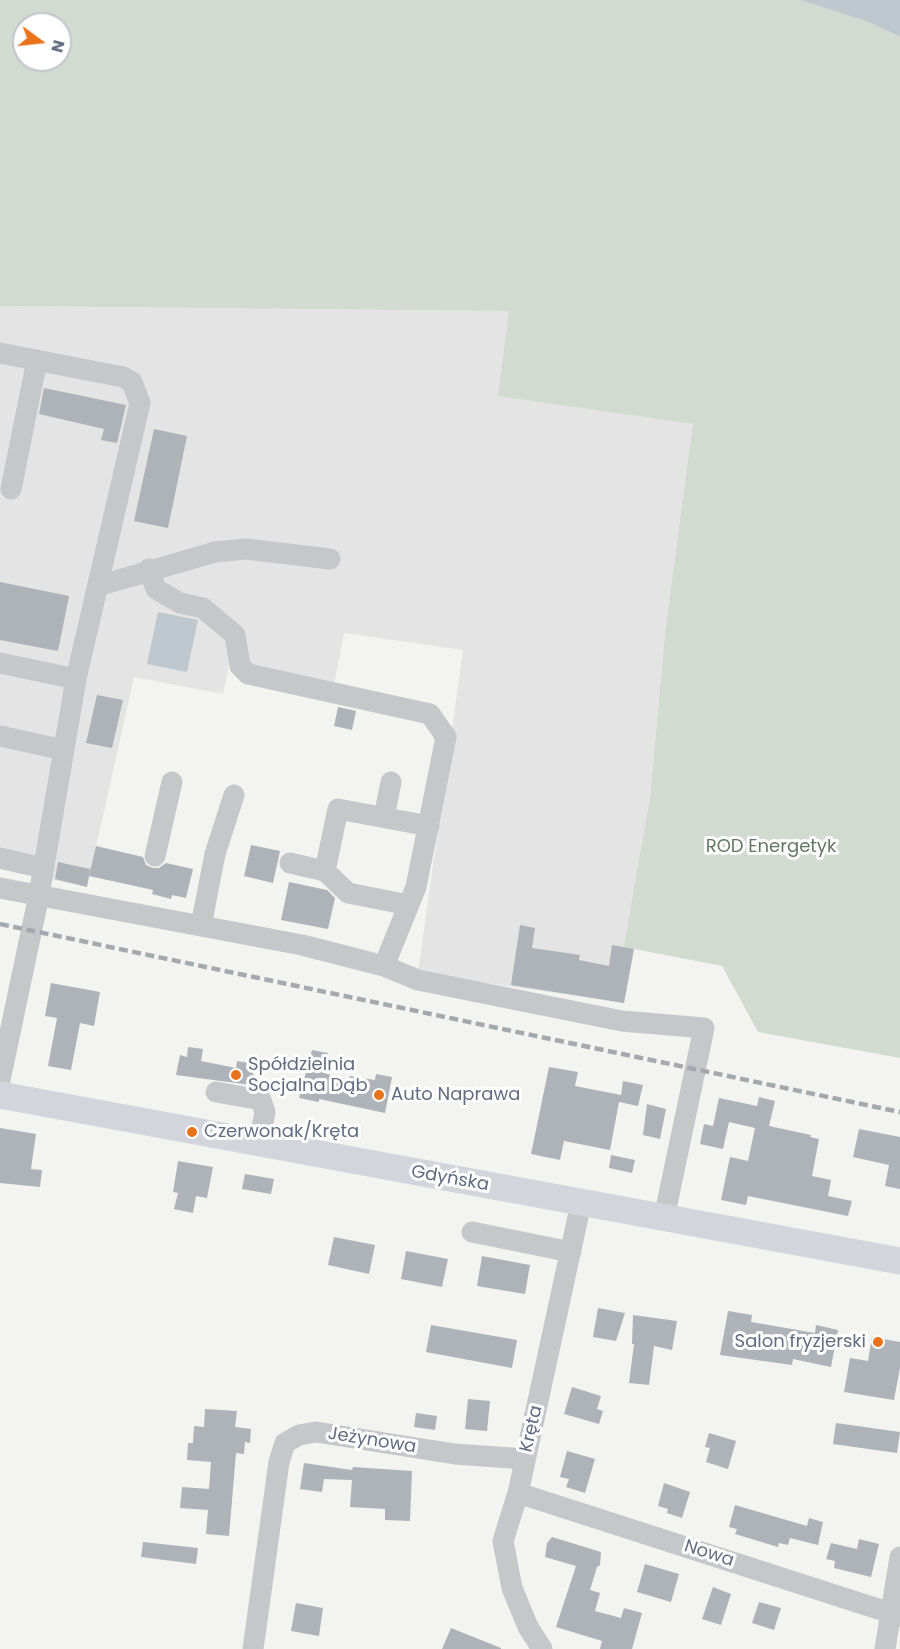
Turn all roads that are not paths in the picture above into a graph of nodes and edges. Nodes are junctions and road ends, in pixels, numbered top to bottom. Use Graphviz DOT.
graph roads {
  1 [pos="0,353"];
  2 [pos="37,360"];
  3 [pos="11,489"];
  4 [pos="330,559"];
  5 [pos="149,569"];
  6 [pos="98,586"];
  7 [pos="0,663"];
  8 [pos="76,679"];
  9 [pos="0,736"];
  10 [pos="64,750"];
  11 [pos="172,782"];
  12 [pos="391,782"];
  13 [pos="234,795"];
  14 [pos="384,817"];
  15 [pos="429,825"];
  16 [pos="155,856"];
  17 [pos="0,858"];
  18 [pos="290,863"];
  19 [pos="43,868"];
  20 [pos="325,871"];
  21 [pos="0,888"];
  22 [pos="39,895"];
  23 [pos="408,905"];
  24 [pos="201,926"];
  25 [pos="384,966"];
  26 [pos="0,1080"];
  27 [pos="216,1092"];
  28 [pos="0,1095"];
  29 [pos="259,1144"];
  30 [pos="581,1203"];
  31 [pos="664,1218"];
  32 [pos="472,1232"];
  33 [pos="571,1252"];
  34 [pos="900,1261"];
  35 [pos="525,1459"];
  36 [pos="518,1493"];
  37 [pos="900,1557"];
  38 [pos="896,1614"];
  39 [pos="253,1649"];
  40 [pos="542,1649"];
  41 [pos="885,1649"];
  1 -- 2 [label="street"];
  2 -- 3 [label="street"];
  2 -- 6 [label="street"];
  4 -- 5 [label="street"];
  5 -- 6 [label="street"];
  5 -- 15 [label="street"];
  6 -- 8 [label="street"];
  7 -- 8 [label="street"];
  8 -- 10 [label="street"];
  9 -- 10 [label="street"];
  10 -- 19 [label="street"];
  11 -- 16 [label="street"];
  12 -- 14 [label="street"];
  13 -- 24 [label="street"];
  14 -- 15 [label="street"];
  14 -- 20 [label="street"];
  15 -- 23 [label="street"];
  17 -- 19 [label="street"];
  18 -- 20 [label="street"];
  19 -- 22 [label="street"];
  20 -- 23 [label="street"];
  21 -- 22 [label="street"];
  22 -- 24 [label="street"];
  22 -- 26 [label="street"];
  23 -- 25 [label="street"];
  24 -- 25 [label="street"];
  25 -- 31 [label="street"];
  27 -- 29 [label="street"];
  28 -- 29 [label="main road, Gdyńska"];
  29 -- 30 [label="main road, Gdyńska"];
  30 -- 31 [label="main road, Gdyńska"];
  30 -- 33 [label="street, Kręta"];
  31 -- 34 [label="main road, Gdyńska"];
  32 -- 33 [label="street"];
  33 -- 35 [label="street, Kręta"];
  35 -- 36 [label="street, Kręta"];
  35 -- 39 [label="street, Jeżynowa"];
  36 -- 38 [label="street, Nowa"];
  36 -- 40 [label="street, Kręta"];
  37 -- 38 [label="street"];
  38 -- 41 [label="street"];
}
